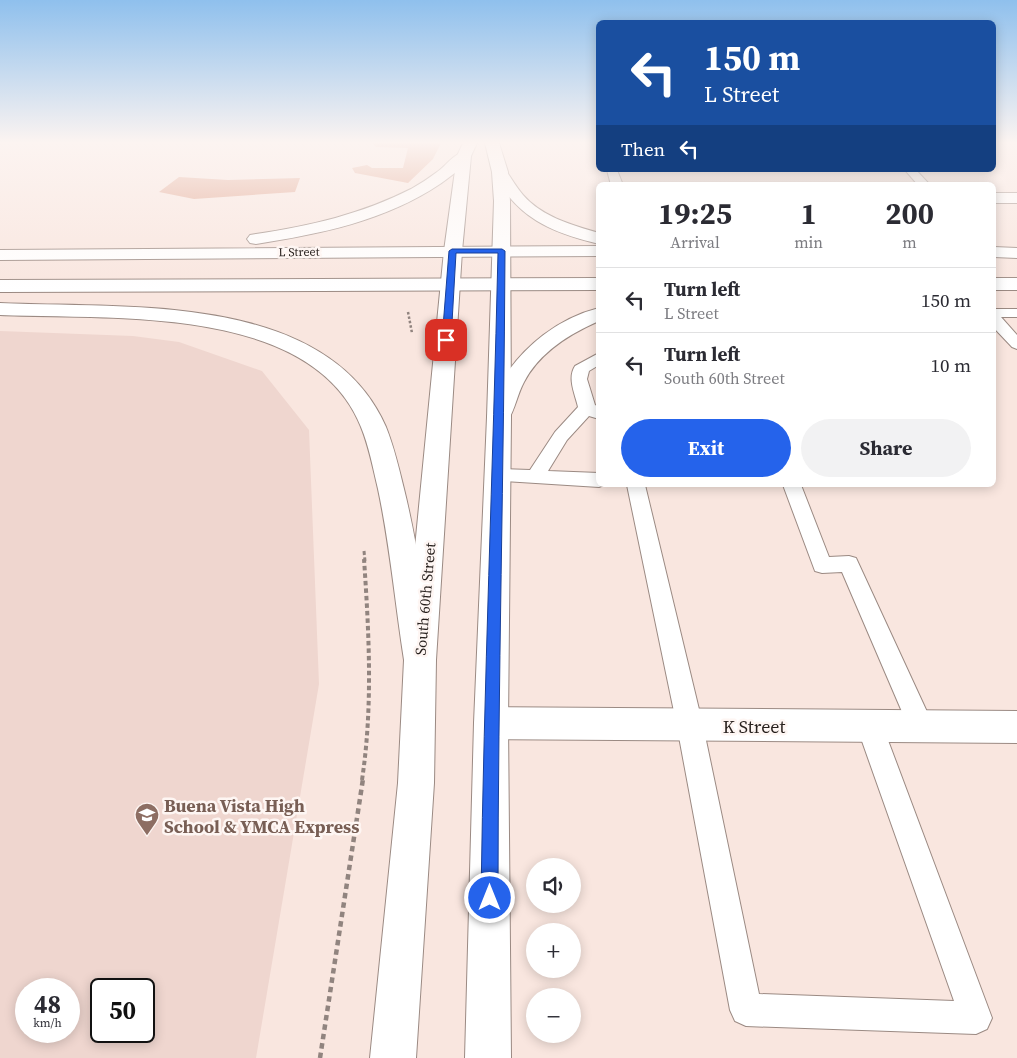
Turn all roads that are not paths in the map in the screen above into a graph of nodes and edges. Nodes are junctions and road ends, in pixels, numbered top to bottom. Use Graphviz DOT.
graph roads {
  1 [pos="415,192"];
  2 [pos="461,192"];
  3 [pos="501,192"];
  4 [pos="512,192"];
  5 [pos="996,198"];
  6 [pos="1017,198"];
  7 [pos="596,238"];
  8 [pos="452,251"];
  9 [pos="502,251"];
  10 [pos="596,251"];
  11 [pos="996,252"];
  12 [pos="1017,253"];
  13 [pos="37,254"];
  14 [pos="0,255"];
  15 [pos="450,284"];
  16 [pos="501,284"];
  17 [pos="596,284"];
  18 [pos="996,284"];
  19 [pos="1017,284"];
  20 [pos="0,286"];
  21 [pos="0,309"];
  22 [pos="996,313"];
  23 [pos="1017,313"];
  24 [pos="596,315"];
  25 [pos="996,321"];
  26 [pos="1017,344"];
  27 [pos="596,360"];
  28 [pos="593,411"];
  29 [pos="499,417"];
  30 [pos="497,475"];
  31 [pos="535,477"];
  32 [pos="596,480"];
  33 [pos="636,487"];
  34 [pos="793,487"];
  35 [pos="420,660"];
  36 [pos="490,724"];
  37 [pos="690,726"];
  38 [pos="870,727"];
  39 [pos="921,727"];
  40 [pos="1017,727"];
  41 [pos="393,1058"];
  42 [pos="488,1058"];
  1 -- 13 [label="main road"];
  2 -- 8 [label="main road, South 60th Street"];
  3 -- 9 [label="main road"];
  4 -- 7 [label="main road"];
  5 -- 6 [label="main road"];
  8 -- 9 [label="main road, L Street"];
  8 -- 13 [label="main road, L Street"];
  8 -- 15 [label="main road, South 60th Street"];
  9 -- 10 [label="main road, L Street"];
  9 -- 16 [label="main road"];
  11 -- 12 [label="main road"];
  13 -- 14 [label="main road, L Street"];
  15 -- 16 [label="main road"];
  15 -- 20 [label="main road"];
  15 -- 35 [label="main road, South 60th Street"];
  16 -- 17 [label="main road"];
  16 -- 29 [label="main road"];
  18 -- 19 [label="main road"];
  21 -- 35 [label="main road"];
  22 -- 23 [label="lane"];
  24 -- 29 [label="main road"];
  25 -- 26 [label="lane"];
  27 -- 28 [label="lane"];
  28 -- 31 [label="lane"];
  29 -- 30 [label="main road"];
  30 -- 31 [label="lane"];
  30 -- 36 [label="main road"];
  31 -- 32 [label="lane"];
  33 -- 37 [label="lane"];
  34 -- 39 [label="lane"];
  35 -- 41 [label="main road, South 60th Street"];
  36 -- 37 [label="main road, K Street"];
  36 -- 42 [label="main road"];
  37 -- 38 [label="main road, K Street"];
  37 -- 38 [label="lane"];
  38 -- 39 [label="main road, K Street"];
  39 -- 40 [label="main road, K Street"];
}
